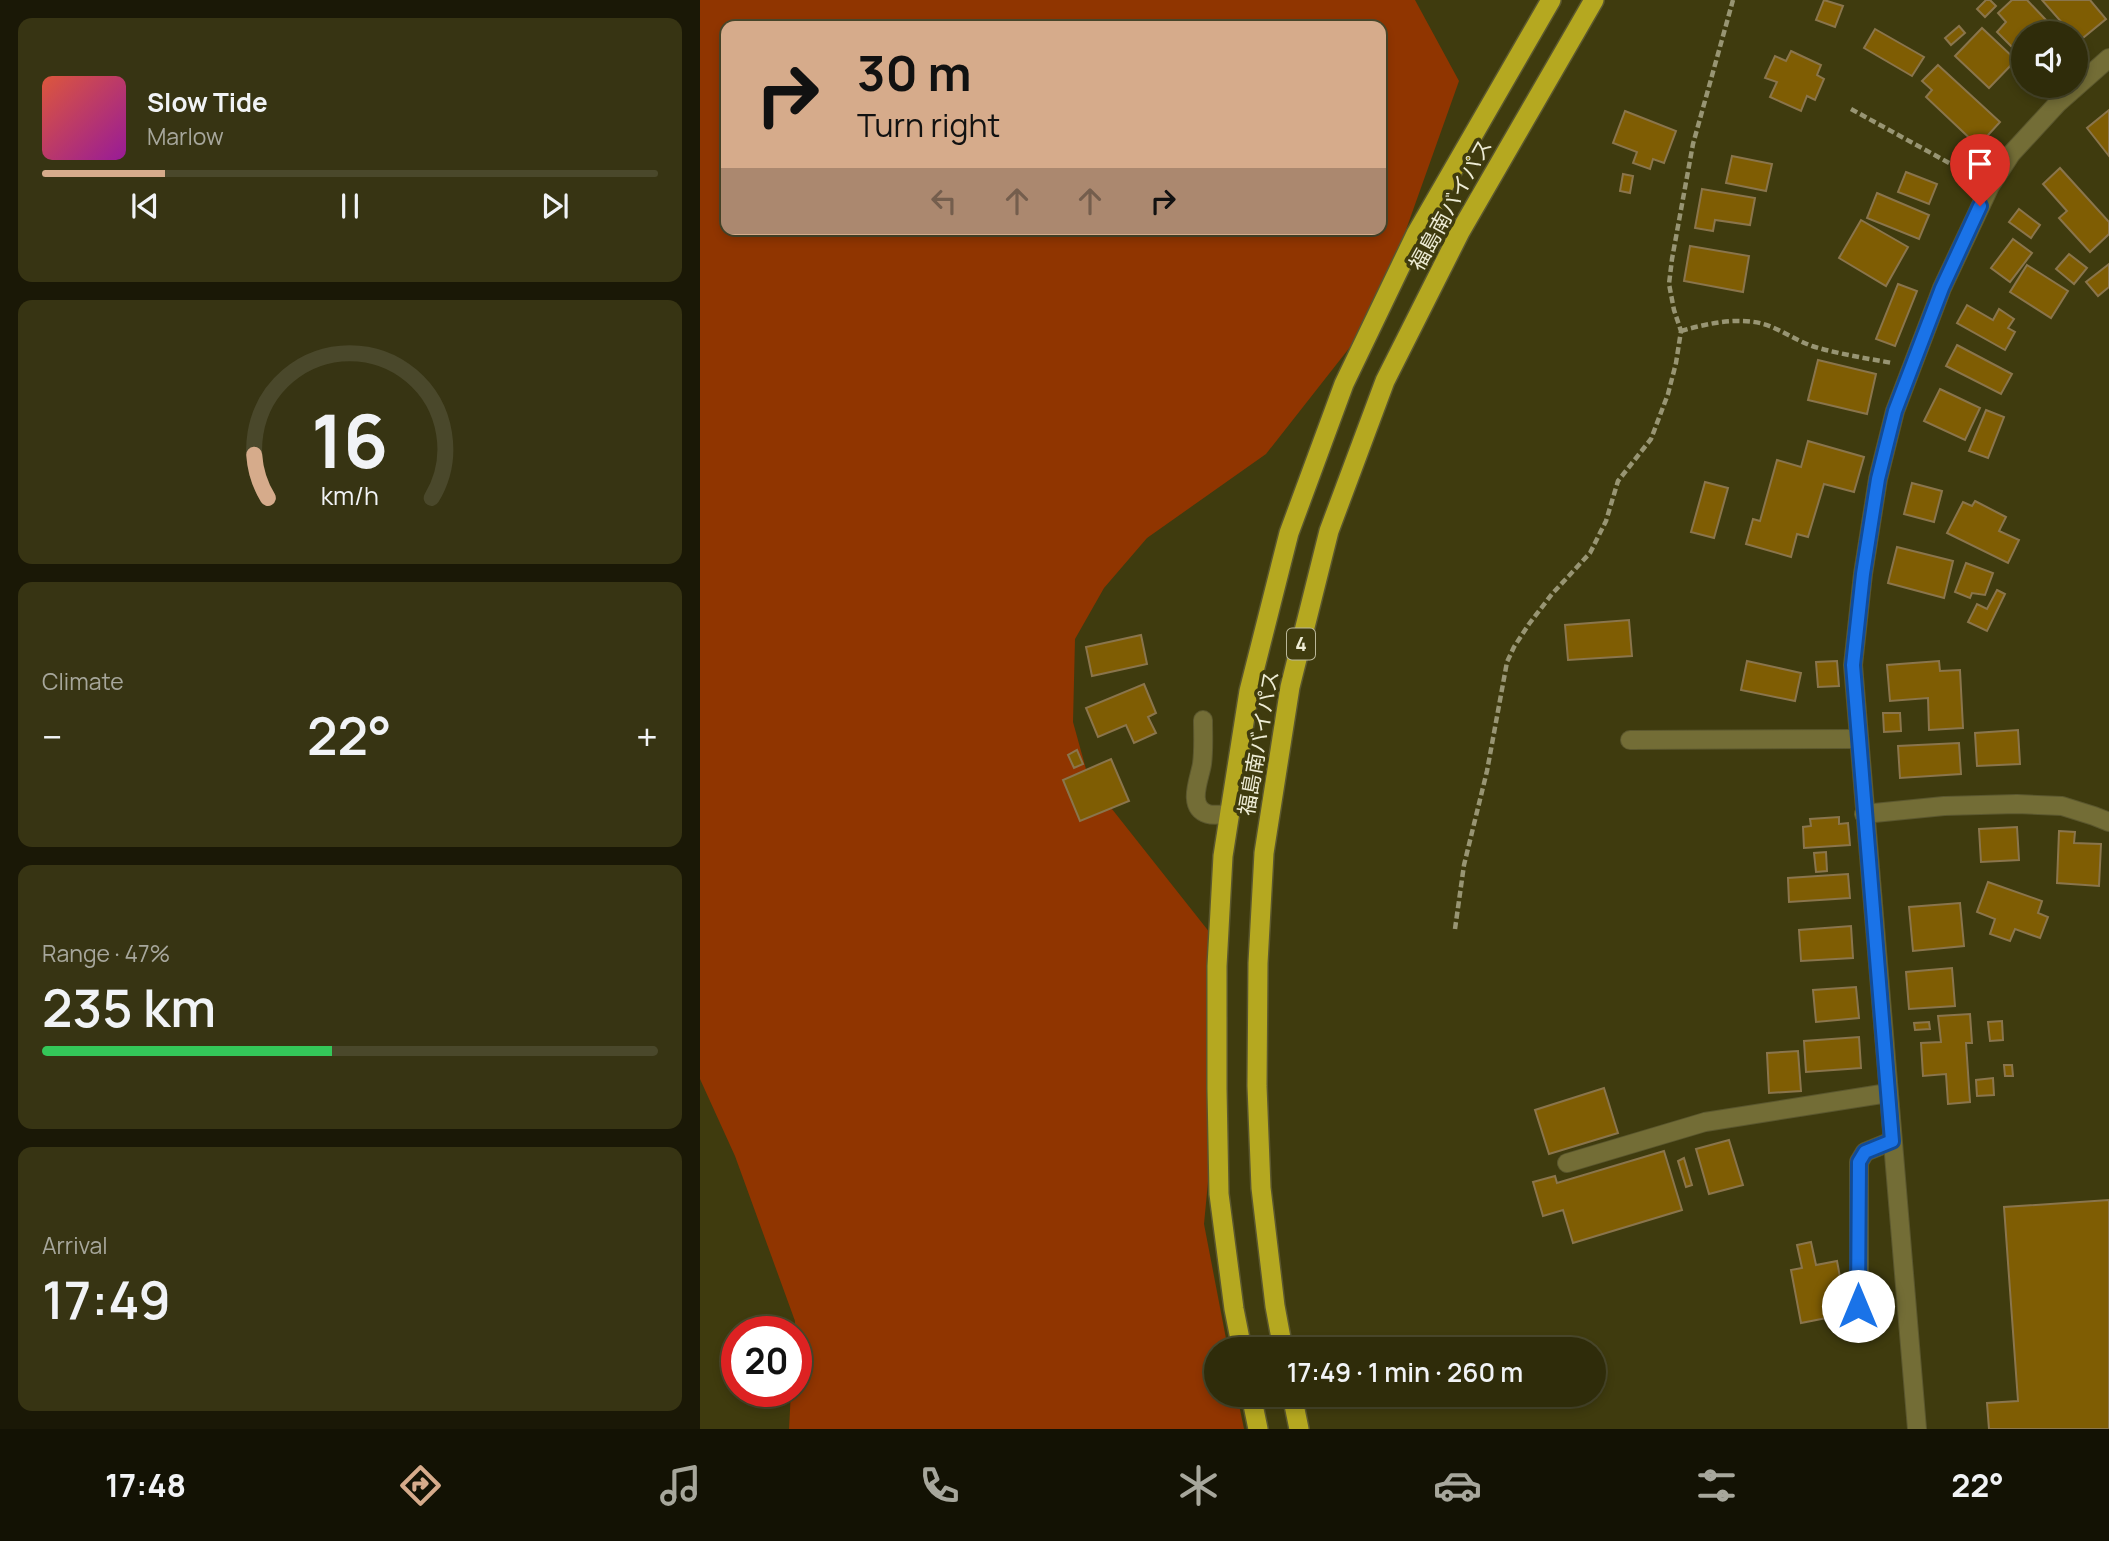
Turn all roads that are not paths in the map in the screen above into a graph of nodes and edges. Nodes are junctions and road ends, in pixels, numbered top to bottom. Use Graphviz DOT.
graph roads {
  1 [pos="1551,0"];
  2 [pos="1594,0"];
  3 [pos="2109,58"];
  4 [pos="1203,720"];
  5 [pos="1859,739"];
  6 [pos="1630,740"];
  7 [pos="1230,814"];
  8 [pos="1864,814"];
  9 [pos="2109,822"];
  10 [pos="1888,1093"];
  11 [pos="1892,1141"];
  12 [pos="1567,1163"];
  13 [pos="1858,1306"];
  14 [pos="1240,1337"];
  15 [pos="1281,1337"];
  16 [pos="1253,1407"];
  17 [pos="1294,1407"];
  18 [pos="1258,1429"];
  19 [pos="1299,1429"];
  20 [pos="1917,1429"];
  1 -- 7 [label="highway, 福島南バイパス / 4"];
  2 -- 15 [label="highway, 福島南バイパス / 4"];
  3 -- 5 [label="street"];
  4 -- 7 [label="street"];
  5 -- 6 [label="street"];
  5 -- 8 [label="street"];
  7 -- 14 [label="highway, 福島南バイパス / 4"];
  8 -- 9 [label="street"];
  8 -- 10 [label="street"];
  10 -- 11 [label="street"];
  10 -- 12 [label="street"];
  11 -- 13 [label="street"];
  11 -- 20 [label="street"];
  16 -- 18 [label="highway"];
  17 -- 19 [label="highway"];
}
